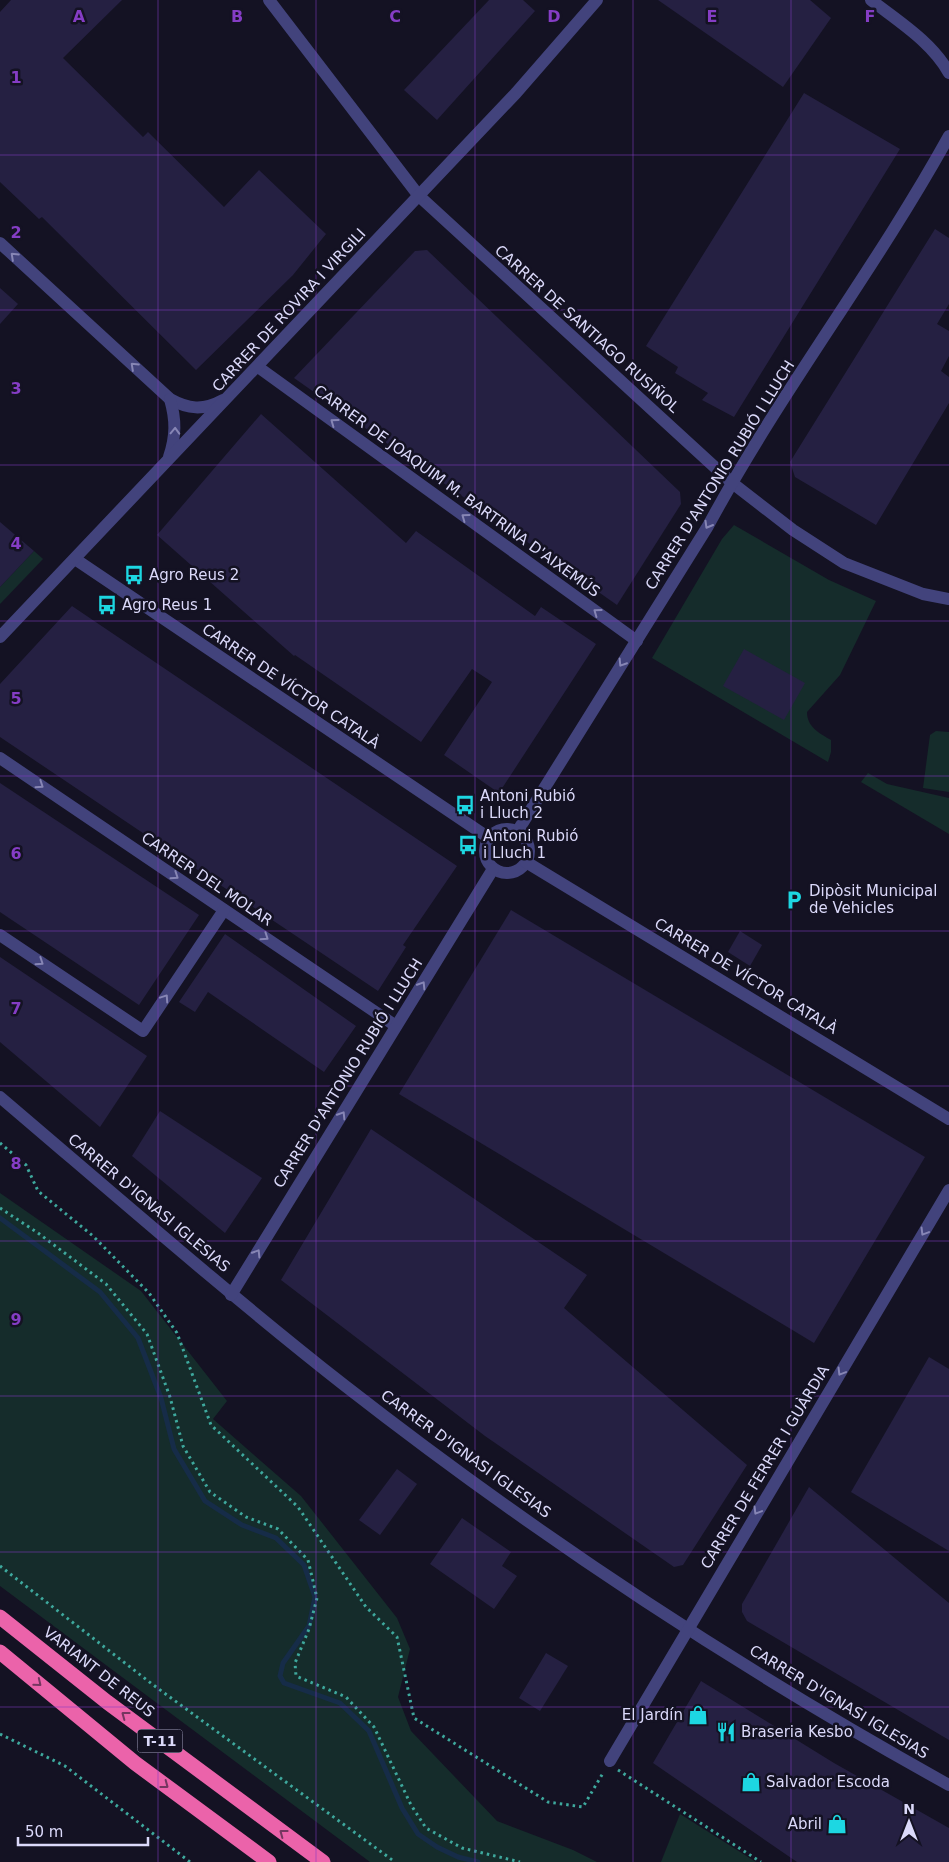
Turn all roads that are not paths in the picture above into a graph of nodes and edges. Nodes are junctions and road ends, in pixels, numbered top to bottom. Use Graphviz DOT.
graph roads {
  1 [pos="270,0"];
  2 [pos="597,0"];
  3 [pos="871,0"];
  4 [pos="949,72"];
  5 [pos="949,136"];
  6 [pos="419,196"];
  7 [pos="0,243"];
  8 [pos="258,367"];
  9 [pos="234,392"];
  10 [pos="170,399"];
  11 [pos="167,462"];
  12 [pos="731,482"];
  13 [pos="75,559"];
  14 [pos="949,599"];
  15 [pos="0,637"];
  16 [pos="637,641"];
  17 [pos="0,758"];
  18 [pos="517,832"];
  19 [pos="489,838"];
  20 [pos="526,862"];
  21 [pos="493,868"];
  22 [pos="224,910"];
  23 [pos="0,935"];
  24 [pos="396,1026"];
  25 [pos="0,1097"];
  26 [pos="949,1119"];
  27 [pos="949,1190"];
  28 [pos="231,1295"];
  29 [pos="0,1617"];
  30 [pos="687,1629"];
  31 [pos="0,1652"];
  32 [pos="610,1761"];
  33 [pos="949,1785"];
  34 [pos="265,1860"];
  35 [pos="321,1861"];
  1 -- 6 [label="street, CARRER DE SANTIAGO RUSIÑOL"];
  2 -- 6 [label="street, CARRER DE ROVIRA I VIRGILI"];
  3 -- 4 [label="street"];
  5 -- 12 [label="street, CARRER D'ANTONIO RUBIÓ I LLUCH"];
  6 -- 8 [label="street, CARRER DE ROVIRA I VIRGILI"];
  6 -- 12 [label="street, CARRER DE SANTIAGO RUSIÑOL"];
  10 -- 7 [label="street, one-way"];
  8 -- 9 [label="street, CARRER DE ROVIRA I VIRGILI"];
  16 -- 8 [label="street, CARRER DE JOAQUIM M. BARTRINA D'AIXEMÚS, one-way"];
  9 -- 10 [label="street"];
  9 -- 11 [label="street, CARRER DE ROVIRA I VIRGILI"];
  11 -- 10 [label="street, one-way"];
  11 -- 13 [label="street, CARRER DE ROVIRA I VIRGILI"];
  12 -- 14 [label="street, CARRER DE SANTIAGO RUSIÑOL"];
  12 -- 16 [label="street, CARRER D'ANTONIO RUBIÓ I LLUCH, one-way"];
  13 -- 15 [label="street, CARRER DE ROVIRA I VIRGILI"];
  13 -- 19 [label="street, CARRER DE VÍCTOR CATALÀ"];
  16 -- 18 [label="street, CARRER D'ANTONIO RUBIÓ I LLUCH, one-way"];
  17 -- 22 [label="street, CARRER DEL MOLAR, one-way"];
  18 -- 19 [label="street"];
  18 -- 20 [label="street"];
  19 -- 21 [label="street"];
  20 -- 21 [label="street"];
  20 -- 26 [label="street, CARRER DE VÍCTOR CATALÀ"];
  24 -- 21 [label="street, CARRER D'ANTONIO RUBIÓ I LLUCH, one-way"];
  23 -- 22 [label="street, one-way"];
  22 -- 24 [label="street, CARRER DEL MOLAR, one-way"];
  28 -- 24 [label="street, CARRER D'ANTONIO RUBIÓ I LLUCH, one-way"];
  25 -- 28 [label="street, CARRER D'IGNASI IGLESIAS"];
  27 -- 30 [label="street, CARRER DE FERRER I GUÀRDIA, one-way"];
  28 -- 30 [label="street, CARRER D'IGNASI IGLESIAS"];
  35 -- 29 [label="highway, VARIANT DE REUS / T-11, one-way"];
  30 -- 32 [label="street, CARRER DE FERRER I GUÀRDIA"];
  30 -- 33 [label="street, CARRER D'IGNASI IGLESIAS"];
  31 -- 34 [label="highway, T-11, one-way"];
}
